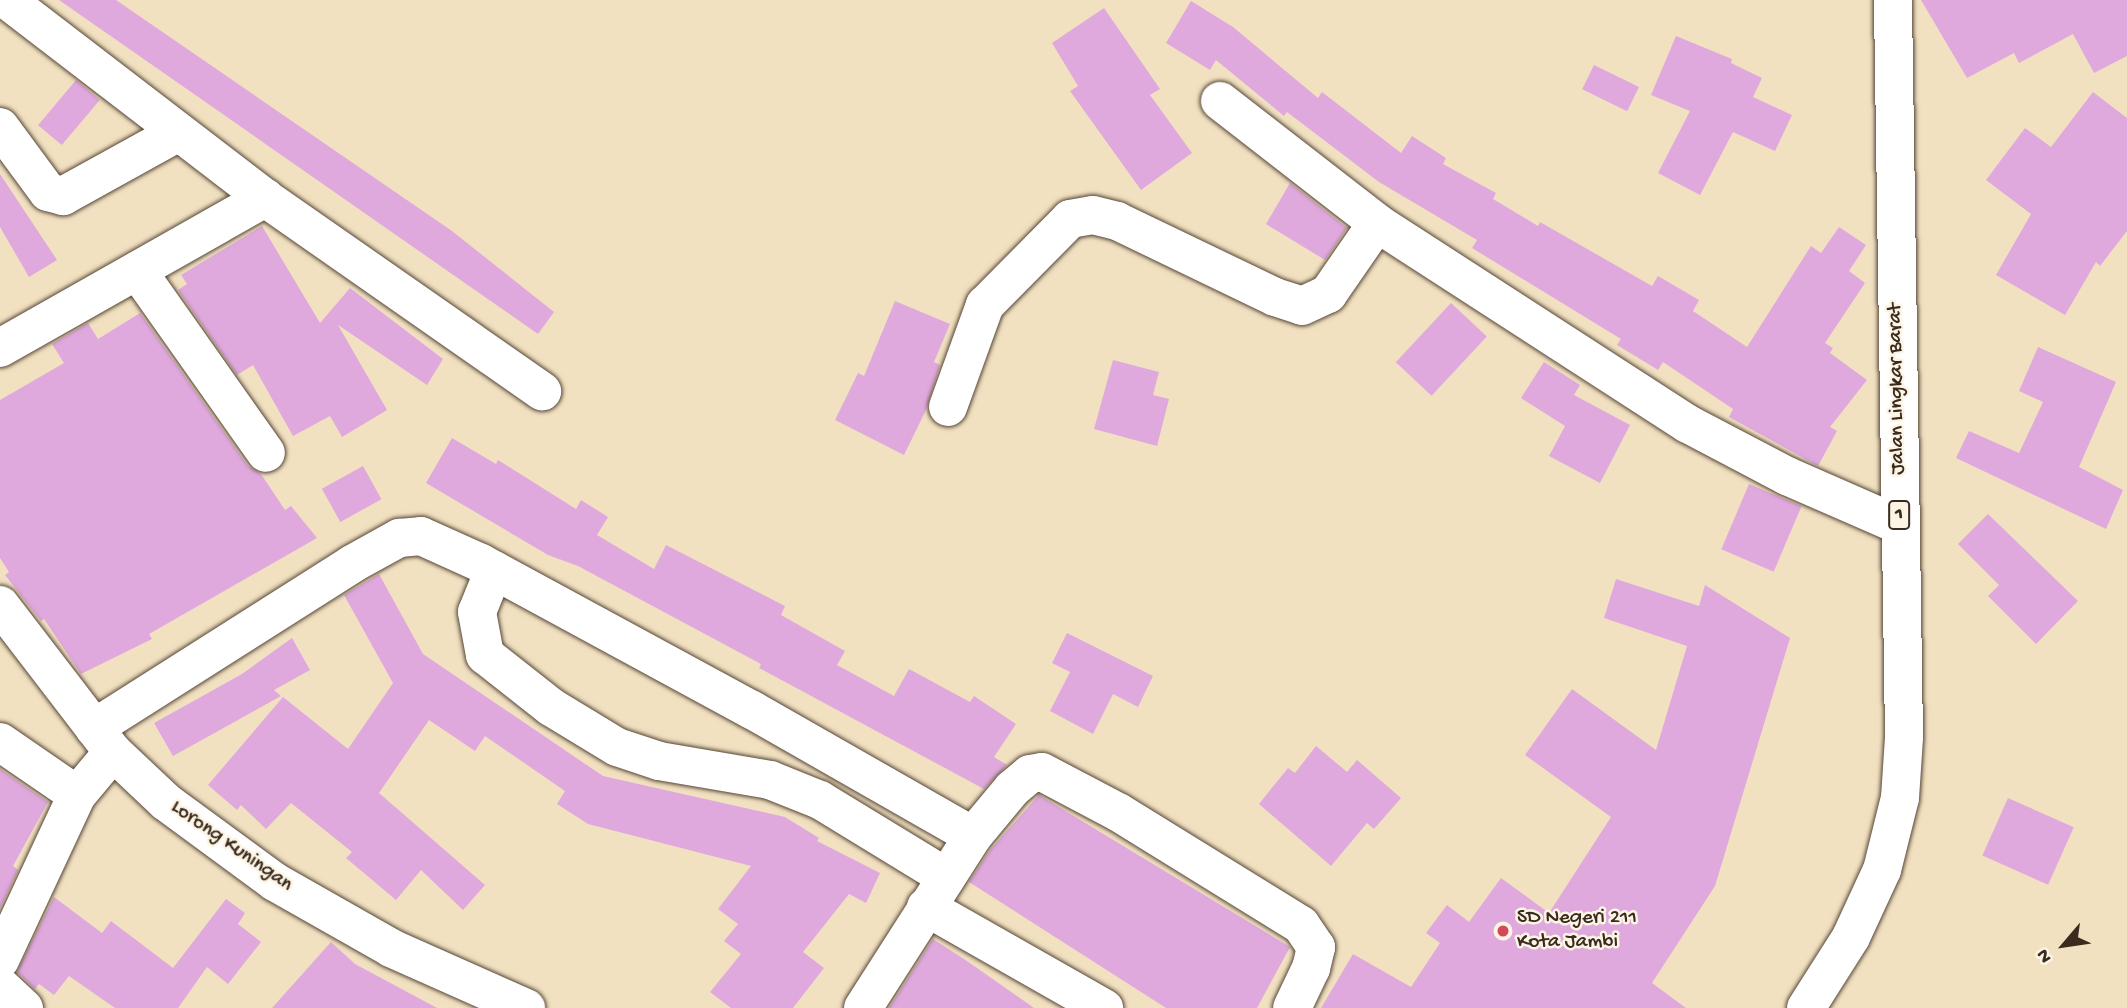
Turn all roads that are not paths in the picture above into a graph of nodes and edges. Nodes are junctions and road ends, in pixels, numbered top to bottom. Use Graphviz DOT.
graph roads {
  1 [pos="7,0"];
  2 [pos="1893,0"];
  3 [pos="1220,101"];
  4 [pos="0,127"];
  5 [pos="179,132"];
  6 [pos="265,198"];
  7 [pos="1377,223"];
  8 [pos="139,273"];
  9 [pos="0,348"];
  10 [pos="542,391"];
  11 [pos="948,407"];
  12 [pos="266,453"];
  13 [pos="1899,525"];
  14 [pos="494,570"];
  15 [pos="0,605"];
  16 [pos="104,740"];
  17 [pos="0,742"];
  18 [pos="77,795"];
  19 [pos="973,836"];
  20 [pos="936,892"];
  21 [pos="0,960"];
  22 [pos="0,986"];
  23 [pos="24,1008"];
  24 [pos="526,1008"];
  25 [pos="863,1008"];
  26 [pos="1104,1008"];
  27 [pos="1292,1008"];
  28 [pos="1806,1008"];
  1 -- 5 [label="main road"];
  2 -- 13 [label="main road, Jalan Lingkar Barat / 1"];
  3 -- 7 [label="main road"];
  4 -- 5 [label="main road"];
  5 -- 6 [label="main road"];
  6 -- 8 [label="main road"];
  6 -- 10 [label="main road"];
  7 -- 11 [label="main road"];
  7 -- 13 [label="main road"];
  8 -- 9 [label="main road"];
  8 -- 12 [label="main road"];
  13 -- 28 [label="main road, Jalan Lingkar Barat / 1"];
  14 -- 16 [label="main road"];
  14 -- 19 [label="main road"];
  14 -- 20 [label="main road"];
  15 -- 16 [label="main road, Lorong Kuningan"];
  16 -- 18 [label="main road"];
  16 -- 24 [label="main road, Lorong Kuningan"];
  17 -- 18 [label="main road"];
  18 -- 21 [label="main road"];
  19 -- 20 [label="main road"];
  19 -- 27 [label="main road"];
  20 -- 25 [label="main road"];
  20 -- 26 [label="main road"];
  22 -- 23 [label="main road"];
}
